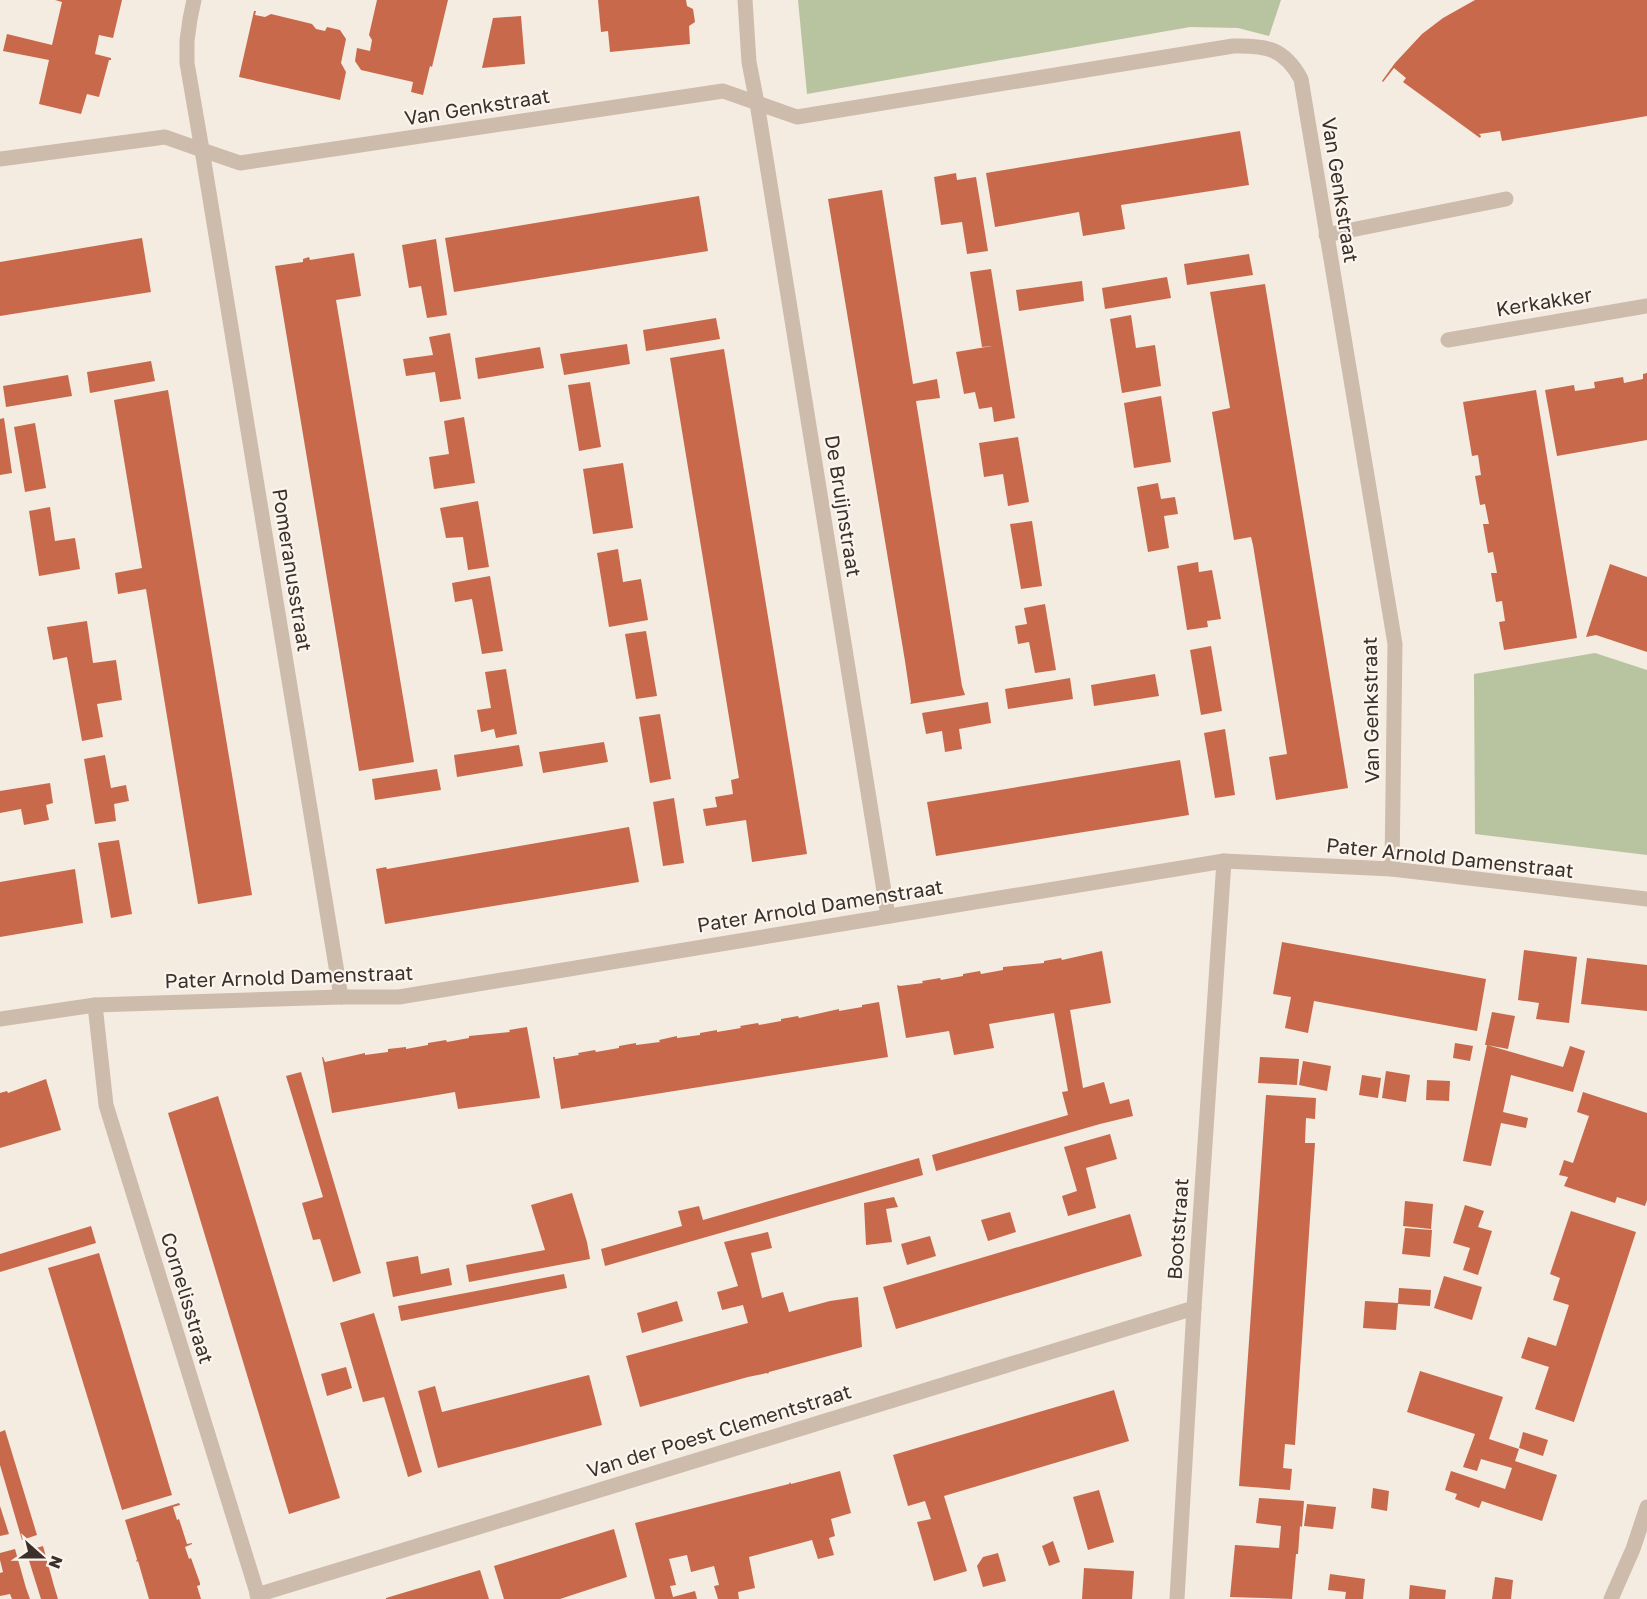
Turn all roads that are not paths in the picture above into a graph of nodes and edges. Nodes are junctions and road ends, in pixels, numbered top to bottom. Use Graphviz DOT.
graph roads {
  1 [pos="194,0"];
  2 [pos="745,0"];
  3 [pos="757,103"];
  4 [pos="202,150"];
  5 [pos="0,159"];
  6 [pos="1506,199"];
  7 [pos="1326,235"];
  8 [pos="1647,306"];
  9 [pos="1448,340"];
  10 [pos="1224,861"];
  11 [pos="1392,869"];
  12 [pos="1647,899"];
  13 [pos="888,916"];
  14 [pos="341,997"];
  15 [pos="95,1005"];
  16 [pos="0,1019"];
  17 [pos="1194,1308"];
  18 [pos="1647,1507"];
  19 [pos="258,1597"];
  20 [pos="1177,1599"];
  21 [pos="1611,1599"];
  1 -- 4 [label="street"];
  2 -- 3 [label="street"];
  3 -- 4 [label="street, Van Genkstraat"];
  3 -- 7 [label="street, Van Genkstraat"];
  3 -- 13 [label="street, De Bruijnstraat"];
  4 -- 5 [label="street, Van Genkstraat"];
  4 -- 14 [label="street, Pomeranusstraat"];
  6 -- 7 [label="street"];
  7 -- 11 [label="street, Van Genkstraat"];
  8 -- 9 [label="street, Kerkakker"];
  10 -- 11 [label="street, Pater Arnold Damenstraat"];
  10 -- 13 [label="street, Pater Arnold Damenstraat"];
  10 -- 17 [label="street, Bootstraat"];
  11 -- 12 [label="street, Pater Arnold Damenstraat"];
  13 -- 14 [label="street, Pater Arnold Damenstraat"];
  14 -- 15 [label="street, Pater Arnold Damenstraat"];
  15 -- 16 [label="street, Pater Arnold Damenstraat"];
  15 -- 19 [label="street, Cornelisstraat"];
  17 -- 19 [label="street, Van der Poest Clementstraat"];
  17 -- 20 [label="street, Bootstraat"];
  18 -- 21 [label="street"];
}
